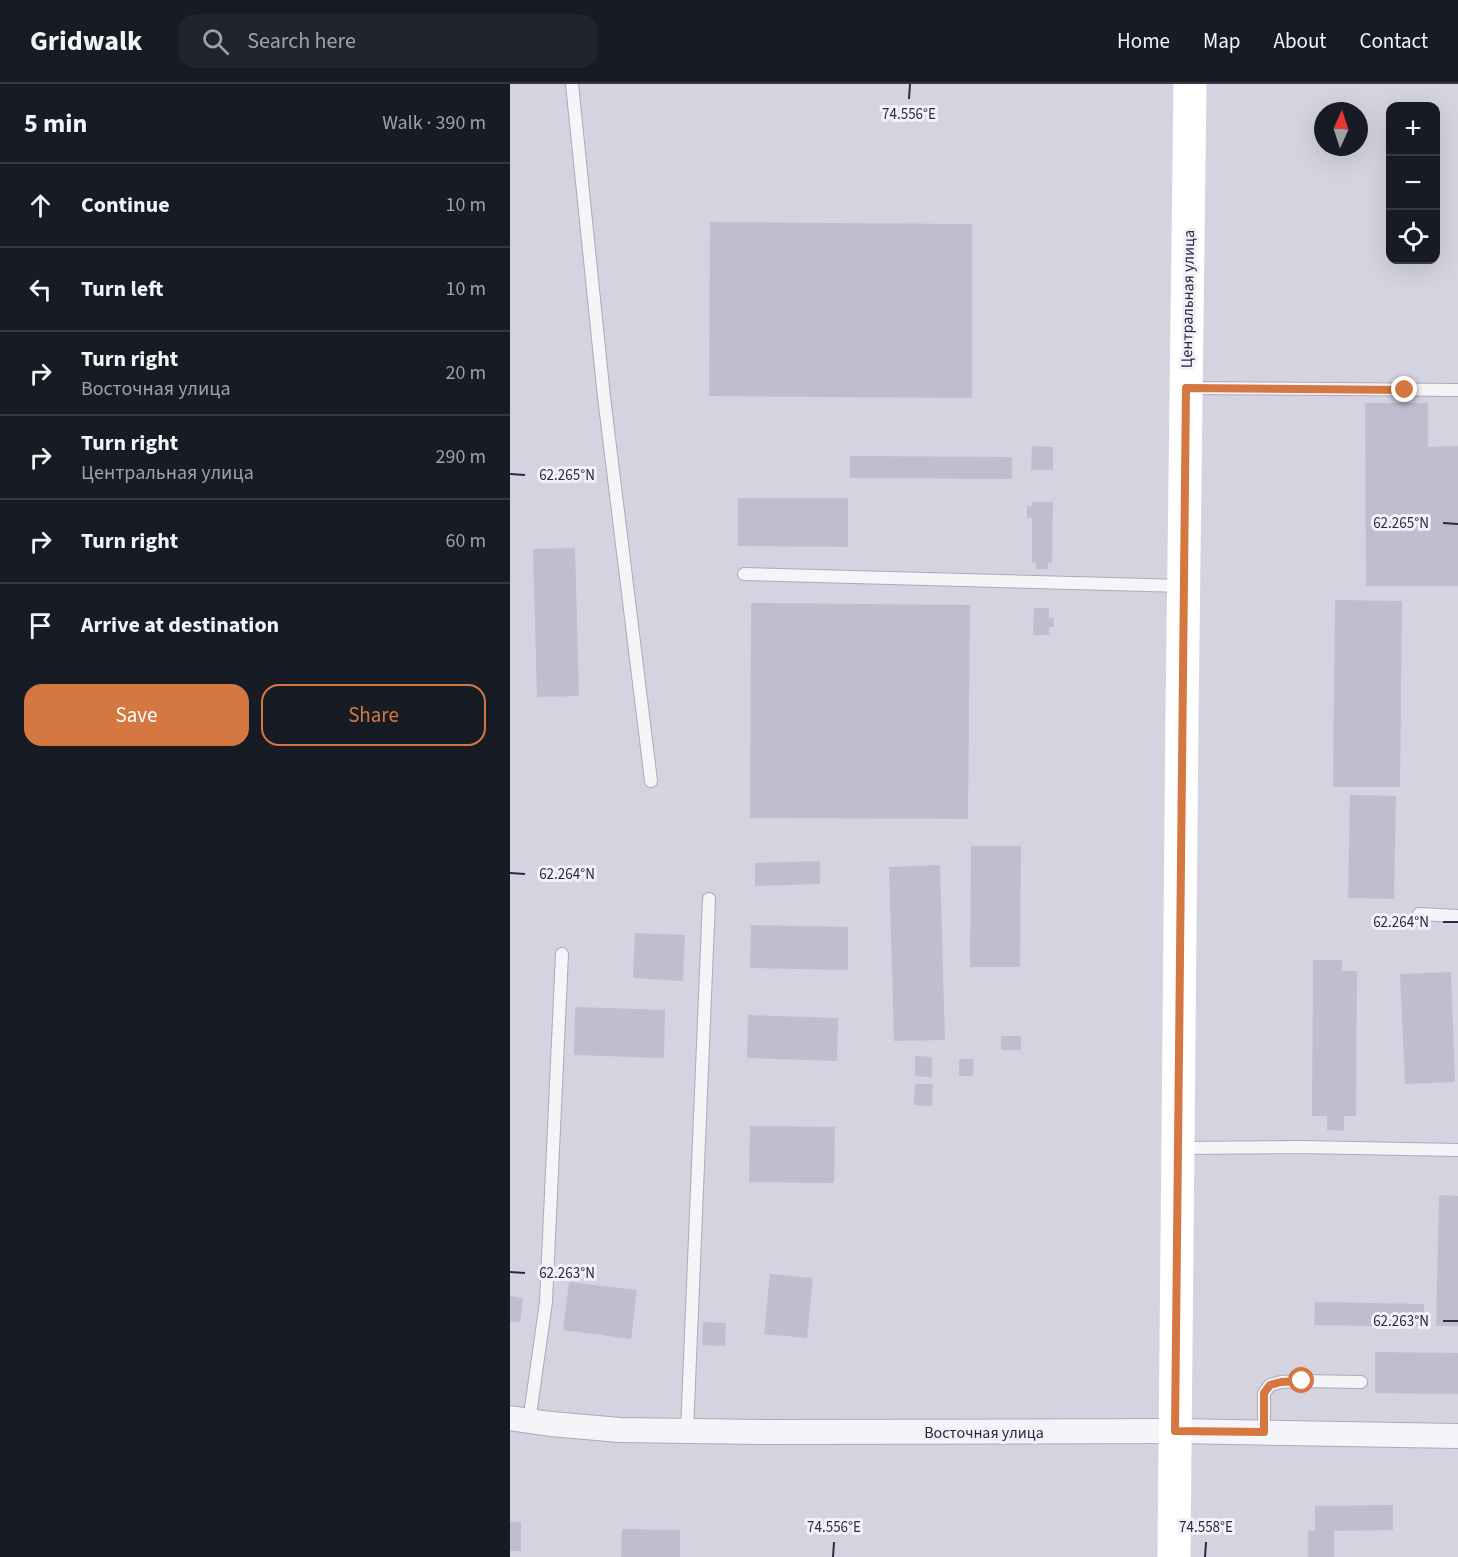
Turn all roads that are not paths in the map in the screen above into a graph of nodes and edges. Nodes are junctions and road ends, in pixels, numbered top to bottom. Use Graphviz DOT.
graph roads {
  1 [pos="572,84"];
  2 [pos="1190,84"];
  3 [pos="1186,388"];
  4 [pos="1458,390"];
  5 [pos="744,574"];
  6 [pos="1184,586"];
  7 [pos="651,781"];
  8 [pos="709,899"];
  9 [pos="1419,914"];
  10 [pos="1458,916"];
  11 [pos="562,954"];
  12 [pos="1178,1148"];
  13 [pos="1458,1150"];
  14 [pos="1361,1382"];
  15 [pos="520,1420"];
  16 [pos="687,1431"];
  17 [pos="1175,1431"];
  18 [pos="1264,1432"];
  19 [pos="1458,1436"];
  20 [pos="1174,1557"];
  1 -- 7 [label="lane"];
  2 -- 3 [label="street, Центральная улица"];
  3 -- 4 [label="lane"];
  3 -- 6 [label="street, Центральная улица"];
  5 -- 6 [label="lane"];
  6 -- 12 [label="street, Центральная улица"];
  8 -- 16 [label="lane"];
  9 -- 10 [label="lane"];
  11 -- 15 [label="lane"];
  12 -- 13 [label="lane"];
  12 -- 17 [label="street, Центральная улица"];
  14 -- 18 [label="lane"];
  15 -- 16 [label="street, Восточная улица"];
  16 -- 17 [label="street, Восточная улица"];
  17 -- 18 [label="street, Восточная улица"];
  17 -- 20 [label="street, Центральная улица"];
  18 -- 19 [label="street, Восточная улица"];
}
